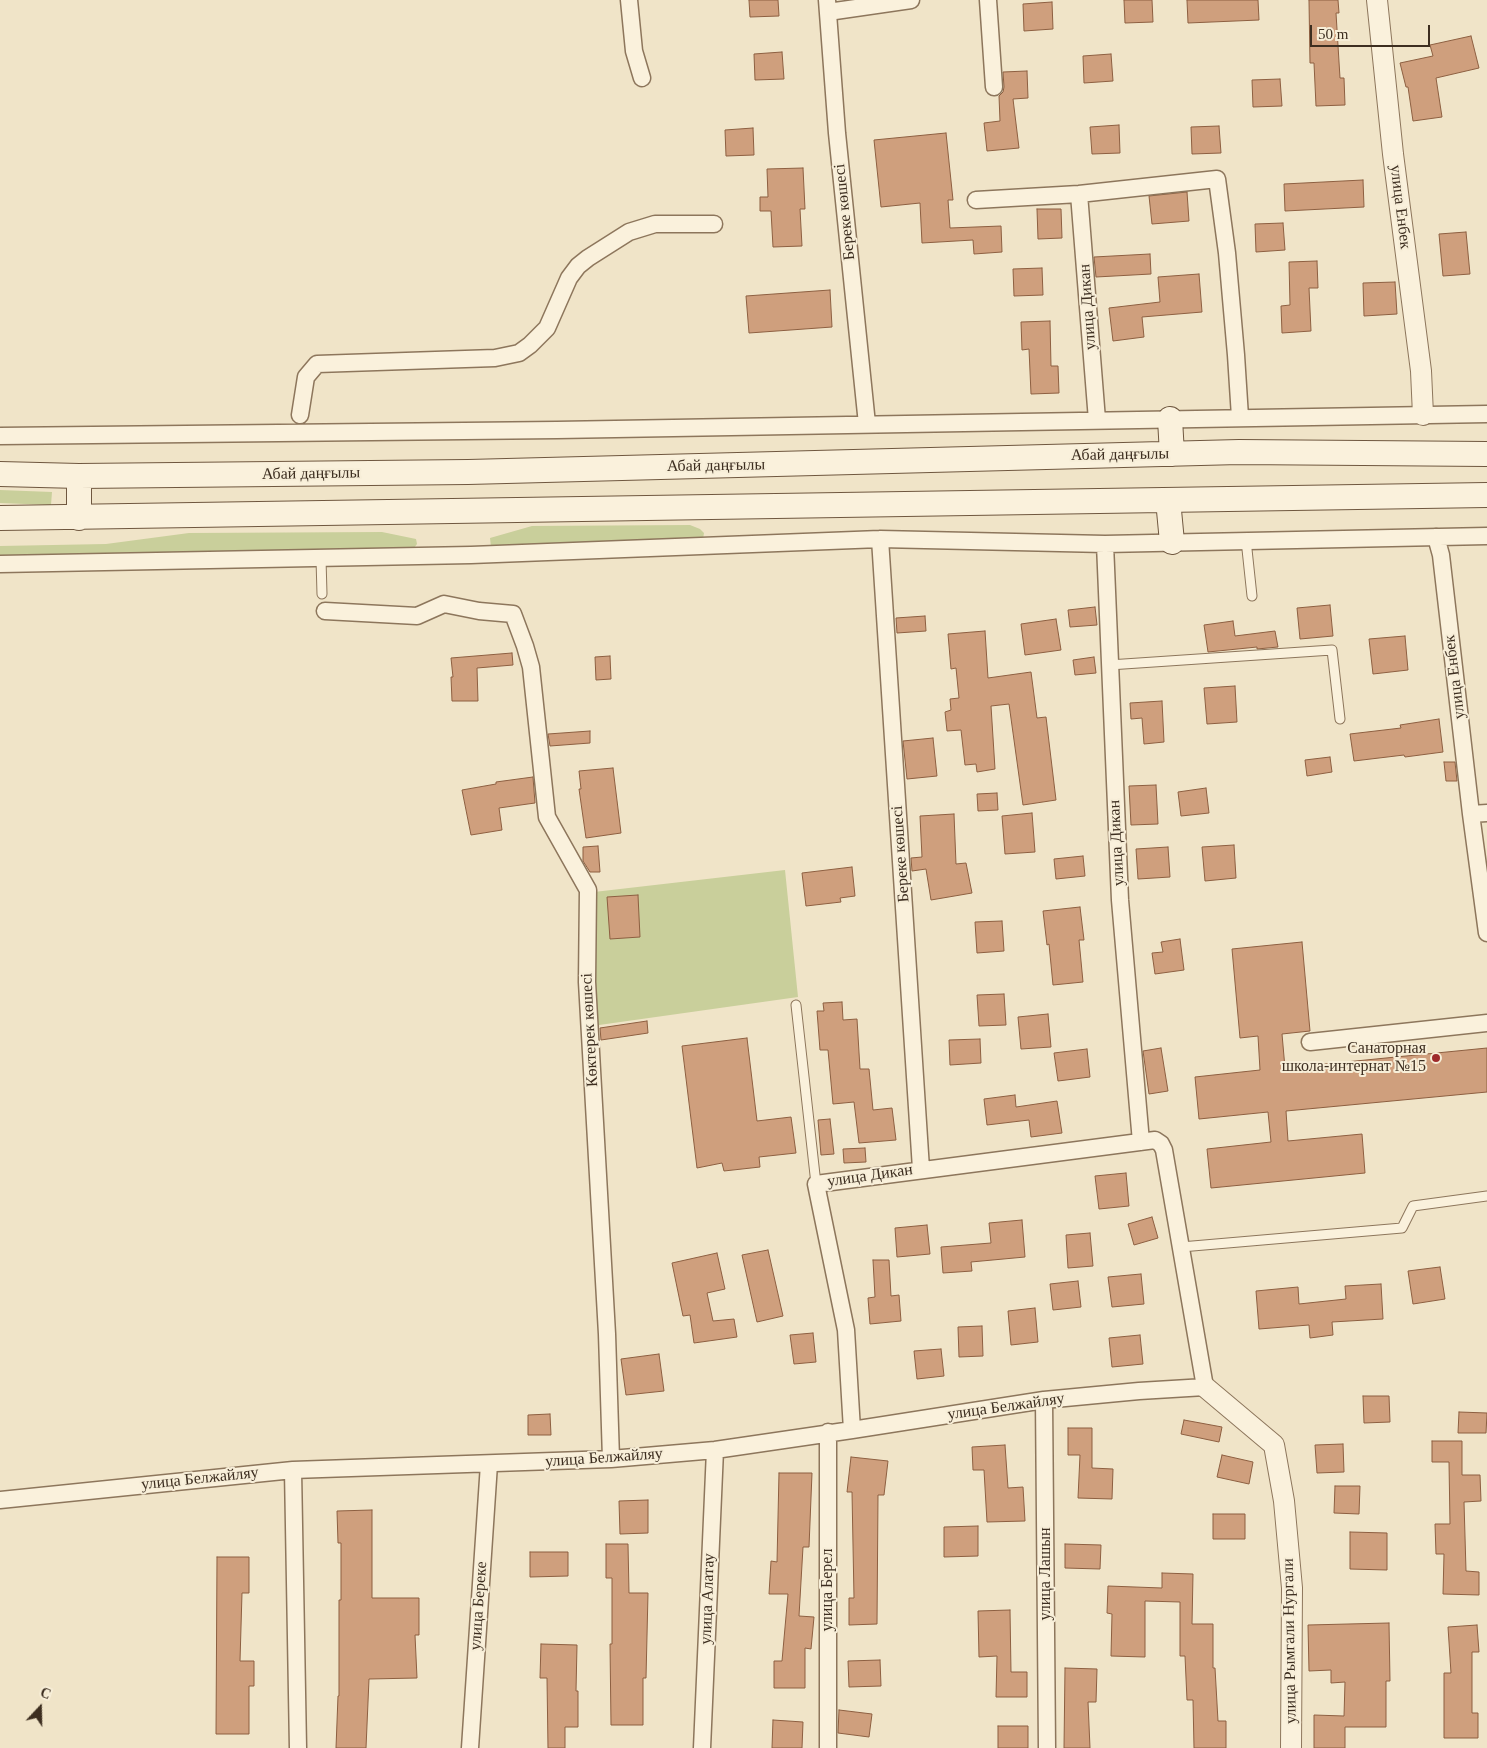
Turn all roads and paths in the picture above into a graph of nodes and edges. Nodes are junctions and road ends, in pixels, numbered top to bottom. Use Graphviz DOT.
graph roads {
  1 [pos="629,0"];
  2 [pos="911,0"];
  3 [pos="988,0"];
  4 [pos="1377,0"];
  5 [pos="828,6"];
  6 [pos="642,78"];
  7 [pos="994,87"];
  8 [pos="1079,194"];
  9 [pos="976,200"];
  10 [pos="714,224"];
  11 [pos="300,414"];
  12 [pos="1487,414"];
  13 [pos="1423,415"];
  14 [pos="1240,417"];
  15 [pos="1170,419"];
  16 [pos="1097,420"];
  17 [pos="867,424"];
  18 [pos="0,436"];
  19 [pos="1172,454"];
  20 [pos="1487,454"];
  21 [pos="0,474"];
  22 [pos="79,476"];
  23 [pos="1487,495"];
  24 [pos="1168,500"];
  25 [pos="0,518"];
  26 [pos="80,518"];
  27 [pos="1487,536"];
  28 [pos="1436,537"];
  29 [pos="880,539"];
  30 [pos="1246,540"];
  31 [pos="1172,542"];
  32 [pos="1105,544"];
  33 [pos="321,559"];
  34 [pos="0,564"];
  35 [pos="322,594"];
  36 [pos="1252,596"];
  37 [pos="326,610"];
  38 [pos="1109,665"];
  39 [pos="1340,719"];
  40 [pos="1476,815"];
  41 [pos="1487,933"];
  42 [pos="796,1005"];
  43 [pos="1487,1023"];
  44 [pos="1310,1042"];
  45 [pos="1141,1142"];
  46 [pos="921,1169"];
  47 [pos="816,1184"];
  48 [pos="1487,1196"];
  49 [pos="1181,1247"];
  50 [pos="1205,1387"];
  51 [pos="1044,1400"];
  52 [pos="852,1430"];
  53 [pos="828,1432"];
  54 [pos="715,1450"];
  55 [pos="611,1459"];
  56 [pos="488,1464"];
  57 [pos="293,1470"];
  58 [pos="0,1500"];
  59 [pos="298,1748"];
  60 [pos="470,1748"];
  61 [pos="702,1748"];
  62 [pos="828,1748"];
  63 [pos="1047,1748"];
  64 [pos="1291,1748"];
  1 -- 6 [label="street"];
  2 -- 5 [label="street"];
  3 -- 7 [label="street"];
  4 -- 13 [label="street, улица Енбек"];
  5 -- 17 [label="street, Береке көшесі"];
  8 -- 9 [label="street"];
  8 -- 14 [label="street"];
  8 -- 16 [label="street, улица Дикан"];
  10 -- 11 [label="street"];
  12 -- 13 [label="street"];
  13 -- 14 [label="street"];
  14 -- 15 [label="street"];
  15 -- 16 [label="street"];
  15 -- 19 [label="main road"];
  16 -- 17 [label="street"];
  17 -- 18 [label="street"];
  19 -- 20 [label="main road, Абай даңғылы"];
  19 -- 22 [label="main road, Абай даңғылы"];
  21 -- 22 [label="main road, Абай даңғылы"];
  22 -- 26 [label="main road"];
  23 -- 24 [label="main road"];
  24 -- 26 [label="main road"];
  24 -- 31 [label="main road"];
  25 -- 26 [label="main road"];
  27 -- 28 [label="street"];
  28 -- 30 [label="street"];
  28 -- 40 [label="street, улица Енбек"];
  29 -- 32 [label="street"];
  29 -- 33 [label="street"];
  29 -- 46 [label="street, Береке көшесі"];
  30 -- 31 [label="street"];
  30 -- 36 [label="lane"];
  31 -- 32 [label="street"];
  32 -- 38 [label="street, улица Дикан"];
  33 -- 34 [label="street"];
  33 -- 35 [label="lane"];
  37 -- 55 [label="street, Көктерек көшесі"];
  38 -- 39 [label="lane"];
  38 -- 45 [label="street, улица Дикан"];
  40 -- 41 [label="street, улица Енбек"];
  42 -- 47 [label="lane"];
  43 -- 44 [label="street"];
  45 -- 46 [label="street, улица Дикан"];
  45 -- 49 [label="street, улица Дикан"];
  46 -- 47 [label="street, улица Дикан"];
  47 -- 52 [label="street, улица Дикан"];
  48 -- 49 [label="lane"];
  49 -- 50 [label="street, улица Дикан"];
  50 -- 51 [label="street, улица Белжайляу"];
  50 -- 64 [label="street, улица Рымгали Нургали"];
  51 -- 52 [label="street, улица Белжайляу"];
  51 -- 63 [label="street, улица Лашын"];
  52 -- 53 [label="street, улица Белжайляу"];
  53 -- 54 [label="street, улица Белжайляу"];
  53 -- 62 [label="street, улица Берел"];
  54 -- 55 [label="street, улица Белжайляу"];
  54 -- 61 [label="street, улица Алатау"];
  55 -- 56 [label="street, улица Белжайляу"];
  56 -- 57 [label="street, улица Белжайляу"];
  56 -- 60 [label="street, улица Береке"];
  57 -- 58 [label="street, улица Белжайляу"];
  57 -- 59 [label="street"];
}
